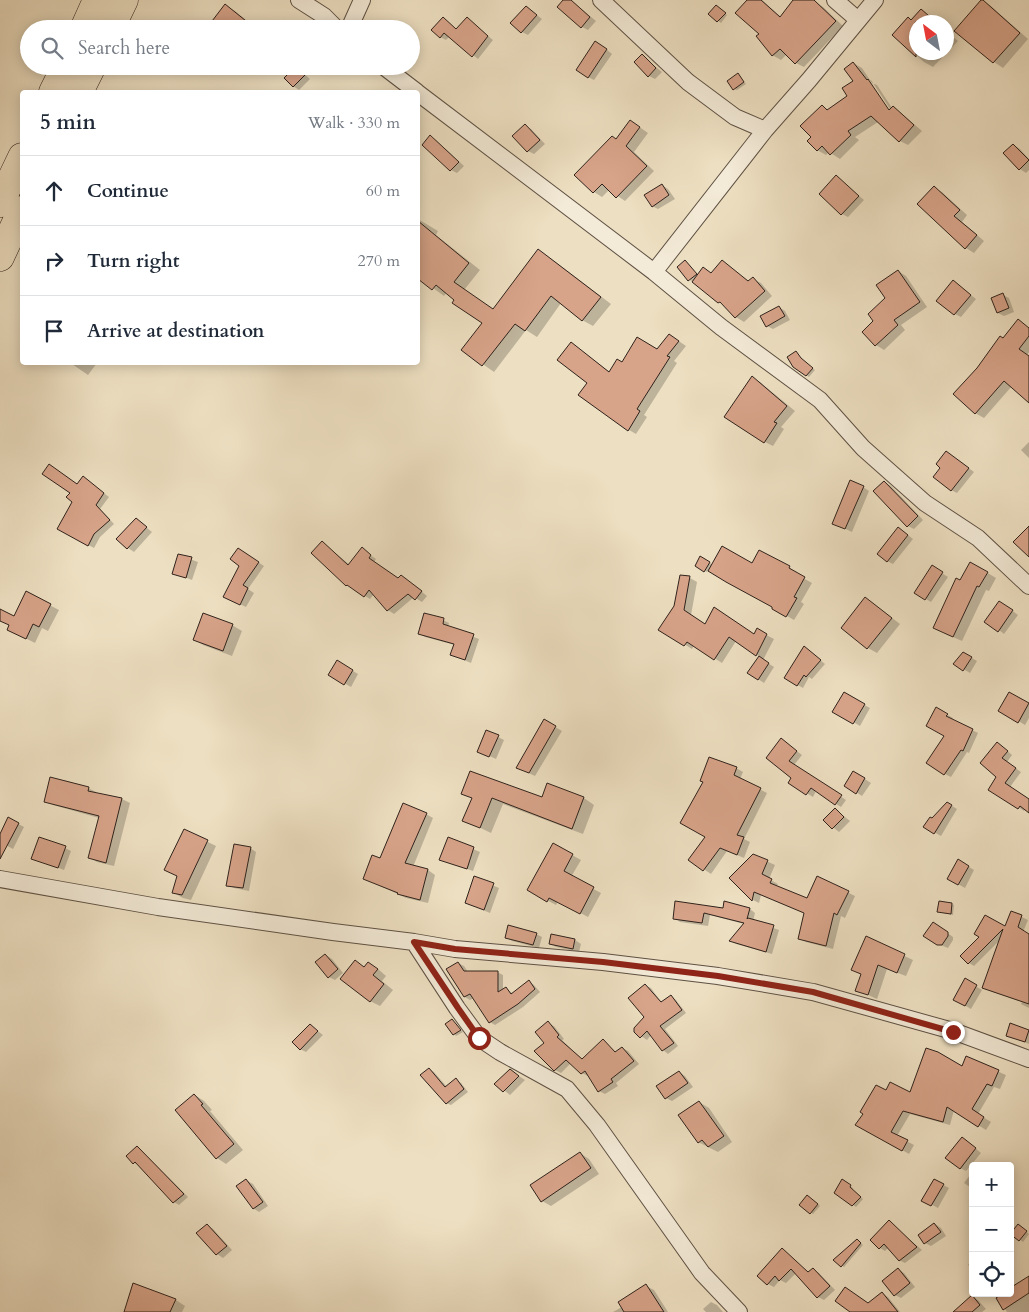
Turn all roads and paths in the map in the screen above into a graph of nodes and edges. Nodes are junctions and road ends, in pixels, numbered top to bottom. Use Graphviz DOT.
graph roads {
  1 [pos="97,0"];
  2 [pos="124,0"];
  3 [pos="299,0"];
  4 [pos="362,0"];
  5 [pos="601,0"];
  6 [pos="835,0"];
  7 [pos="875,0"];
  8 [pos="88,20"];
  9 [pos="114,20"];
  10 [pos="328,20"];
  11 [pos="353,20"];
  12 [pos="858,20"];
  13 [pos="62,75"];
  14 [pos="88,75"];
  15 [pos="394,75"];
  16 [pos="54,90"];
  17 [pos="80,90"];
  18 [pos="413,90"];
  19 [pos="420,95"];
  20 [pos="764,130"];
  21 [pos="20,160"];
  22 [pos="0,203"];
  23 [pos="20,214"];
  24 [pos="0,257"];
  25 [pos="654,272"];
  26 [pos="1029,586"];
  27 [pos="0,879"];
  28 [pos="414,942"];
  29 [pos="1029,1059"];
  30 [pos="739,1312"];
  1 -- 8 [label="highway"];
  2 -- 9 [label="highway"];
  3 -- 10 [label="street"];
  4 -- 11 [label="street"];
  5 -- 20 [label="street"];
  6 -- 12 [label="street"];
  7 -- 12 [label="street"];
  12 -- 20 [label="street"];
  13 -- 16 [label="highway"];
  14 -- 17 [label="highway"];
  15 -- 18 [label="street"];
  19 -- 25 [label="street"];
  20 -- 25 [label="street"];
  21 -- 22 [label="highway"];
  23 -- 24 [label="highway"];
  25 -- 26 [label="street"];
  27 -- 28 [label="street"];
  28 -- 29 [label="street"];
  28 -- 30 [label="street"];
}
